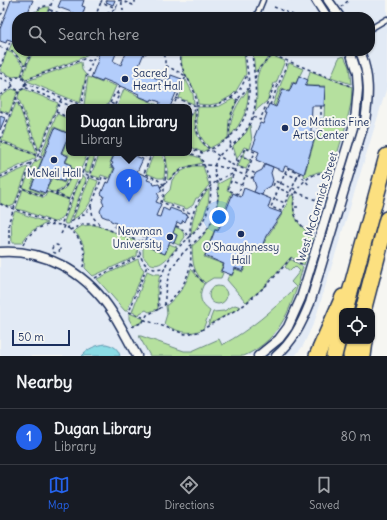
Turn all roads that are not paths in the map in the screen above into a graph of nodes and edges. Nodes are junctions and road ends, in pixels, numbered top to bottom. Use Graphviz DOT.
graph roads {
  1 [pos="263,0"];
  2 [pos="316,0"];
  3 [pos="328,0"];
  4 [pos="258,12"];
  5 [pos="324,12"];
  6 [pos="336,12"];
  7 [pos="387,20"];
  8 [pos="375,26"];
  9 [pos="352,56"];
  10 [pos="361,56"];
  11 [pos="387,156"];
  12 [pos="387,219"];
  13 [pos="381,241"];
  14 [pos="0,252"];
  15 [pos="360,256"];
  16 [pos="346,308"];
  17 [pos="364,308"];
  18 [pos="370,308"];
  19 [pos="339,336"];
  20 [pos="354,344"];
  21 [pos="365,344"];
  22 [pos="137,356"];
  23 [pos="258,356"];
  24 [pos="276,356"];
  25 [pos="317,356"];
  26 [pos="334,356"];
  27 [pos="351,356"];
  28 [pos="363,356"];
  1 -- 4 [label="lane"];
  2 -- 5 [label="street"];
  3 -- 6 [label="street"];
  7 -- 8 [label="lane"];
  9 -- 23 [label="street, West McCormick Street"];
  10 -- 24 [label="street, West McCormick Street"];
  11 -- 15 [label="highway"];
  12 -- 13 [label="highway"];
  13 -- 17 [label="highway"];
  13 -- 18 [label="highway"];
  14 -- 22 [label="street"];
  15 -- 16 [label="highway"];
  15 -- 25 [label="highway"];
  19 -- 26 [label="highway"];
  20 -- 27 [label="highway"];
  21 -- 28 [label="highway"];
}
